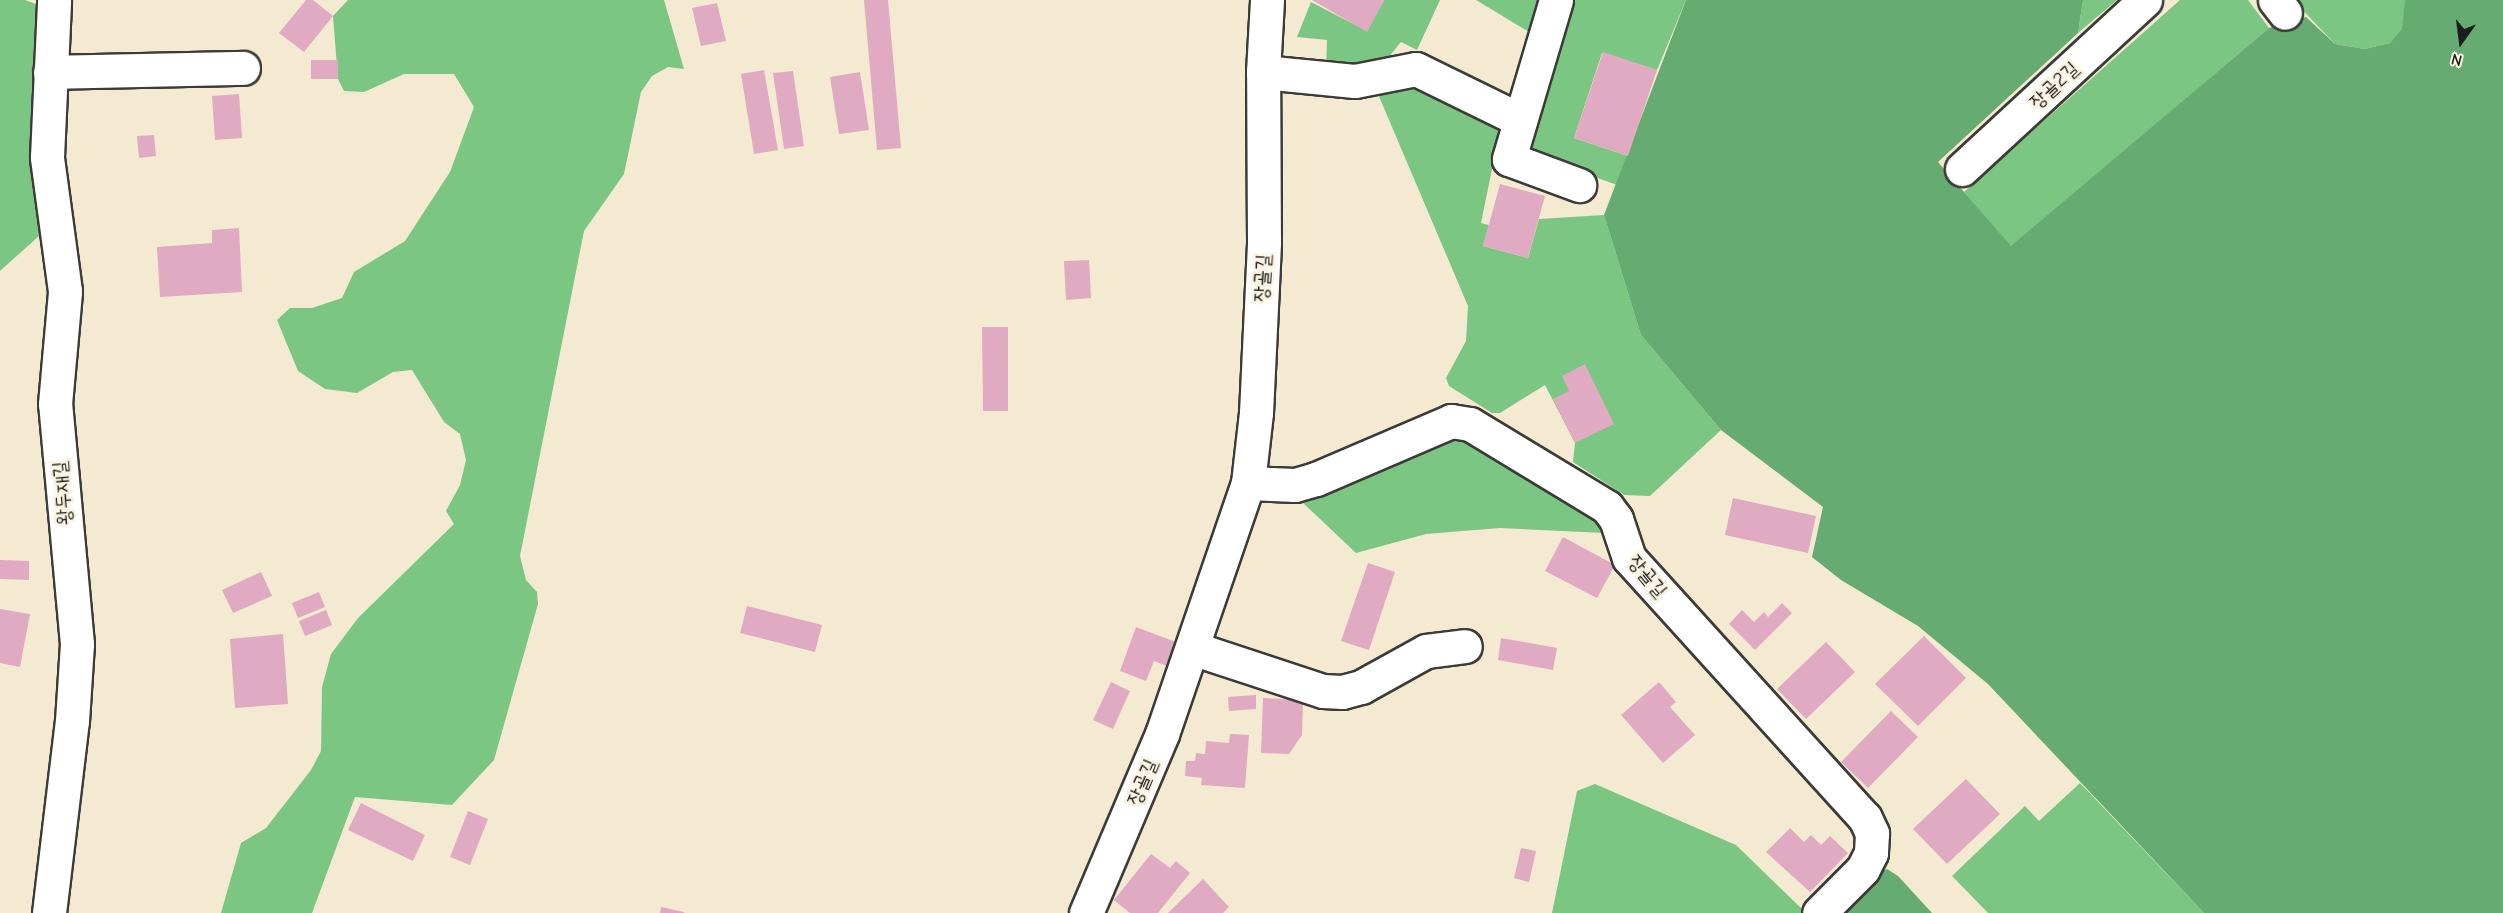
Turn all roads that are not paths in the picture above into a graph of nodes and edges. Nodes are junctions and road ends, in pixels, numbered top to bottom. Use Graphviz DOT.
graph roads {
  1 [pos="54,0"];
  2 [pos="1267,0"];
  3 [pos="1556,0"];
  4 [pos="2145,0"];
  5 [pos="243,68"];
  6 [pos="50,72"];
  7 [pos="1263,72"];
  8 [pos="1520,120"];
  9 [pos="1962,169"];
  10 [pos="1579,185"];
  11 [pos="1248,483"];
  12 [pos="1465,646"];
  13 [pos="1192,648"];
  14 [pos="49,913"];
  15 [pos="1086,913"];
  16 [pos="1818,913"];
  1 -- 6 [label="lane, 왕두재길"];
  2 -- 7 [label="lane, 장골길"];
  3 -- 8 [label="lane"];
  4 -- 9 [label="lane, 장골2길"];
  5 -- 6 [label="lane"];
  6 -- 14 [label="lane, 왕두재길"];
  7 -- 8 [label="lane"];
  7 -- 11 [label="lane, 장골길"];
  8 -- 10 [label="lane"];
  11 -- 13 [label="lane, 장골길"];
  11 -- 16 [label="lane, 장골길"];
  12 -- 13 [label="lane"];
  13 -- 15 [label="lane, 장골길"];
}
